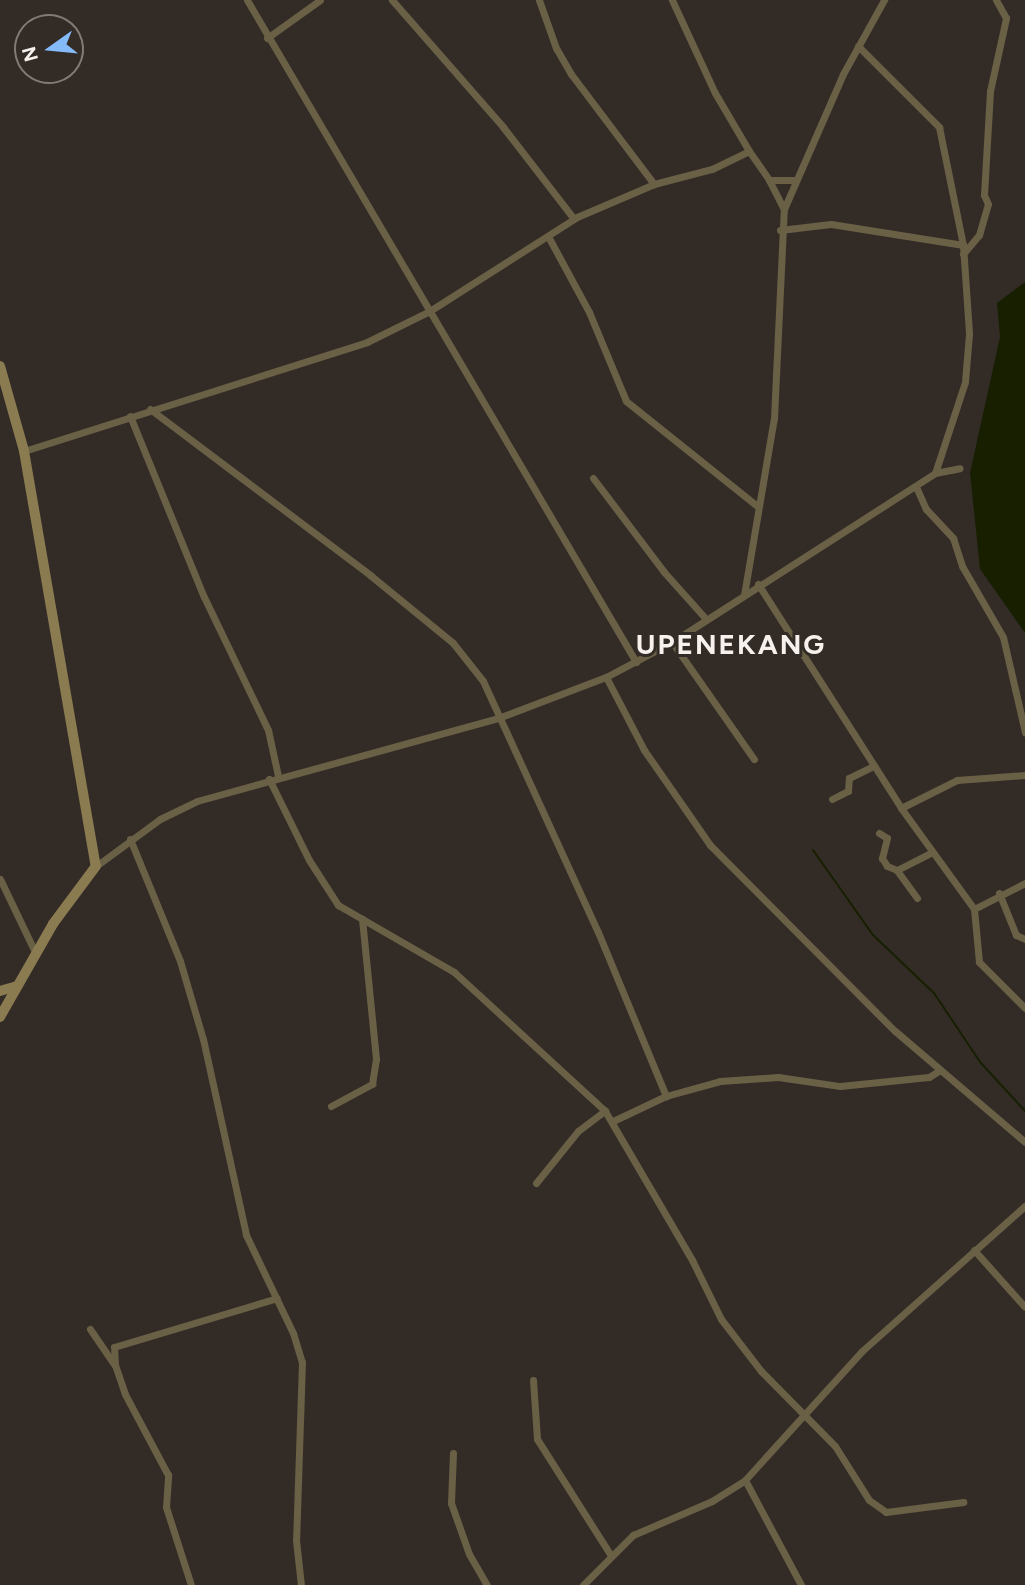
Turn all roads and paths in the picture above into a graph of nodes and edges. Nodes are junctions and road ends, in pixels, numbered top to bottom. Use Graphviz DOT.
graph roads {
  1 [pos="247,0"];
  2 [pos="320,0"];
  3 [pos="393,0"];
  4 [pos="539,0"];
  5 [pos="672,0"];
  6 [pos="884,0"];
  7 [pos="996,0"];
  8 [pos="267,38"];
  9 [pos="858,46"];
  10 [pos="749,151"];
  11 [pos="769,180"];
  12 [pos="793,180"];
  13 [pos="654,184"];
  14 [pos="783,209"];
  15 [pos="574,219"];
  16 [pos="780,230"];
  17 [pos="549,238"];
  18 [pos="963,250"];
  19 [pos="428,312"];
  20 [pos="0,366"];
  21 [pos="150,409"];
  22 [pos="130,416"];
  23 [pos="24,451"];
  24 [pos="960,468"];
  25 [pos="935,473"];
  26 [pos="593,478"];
  27 [pos="917,489"];
  28 [pos="757,506"];
  29 [pos="758,584"];
  30 [pos="744,595"];
  31 [pos="706,619"];
  32 [pos="672,642"];
  33 [pos="636,662"];
  34 [pos="606,677"];
  35 [pos="498,718"];
  36 [pos="1025,732"];
  37 [pos="754,759"];
  38 [pos="874,766"];
  39 [pos="1025,775"];
  40 [pos="278,776"];
  41 [pos="269,779"];
  42 [pos="832,799"];
  43 [pos="901,808"];
  44 [pos="879,833"];
  45 [pos="130,839"];
  46 [pos="932,852"];
  47 [pos="96,866"];
  48 [pos="897,870"];
  49 [pos="0,879"];
  50 [pos="1025,883"];
  51 [pos="999,893"];
  52 [pos="917,898"];
  53 [pos="974,909"];
  54 [pos="362,919"];
  55 [pos="1025,939"];
  56 [pos="35,952"];
  57 [pos="17,986"];
  58 [pos="0,992"];
  59 [pos="1025,1008"];
  60 [pos="0,1017"];
  61 [pos="940,1070"];
  62 [pos="666,1096"];
  63 [pos="331,1106"];
  64 [pos="605,1111"];
  65 [pos="613,1121"];
  66 [pos="1025,1142"];
  67 [pos="536,1183"];
  68 [pos="1025,1206"];
  69 [pos="974,1250"];
  70 [pos="277,1298"];
  71 [pos="1025,1307"];
  72 [pos="90,1329"];
  73 [pos="115,1365"];
  74 [pos="533,1380"];
  75 [pos="802,1414"];
  76 [pos="453,1453"];
  77 [pos="745,1480"];
  78 [pos="963,1502"];
  79 [pos="610,1554"];
  80 [pos="191,1585"];
  81 [pos="302,1585"];
  82 [pos="487,1585"];
  83 [pos="583,1585"];
  84 [pos="801,1585"];
  1 -- 8 [label="street"];
  2 -- 8 [label="street"];
  3 -- 15 [label="street"];
  4 -- 13 [label="street"];
  5 -- 10 [label="street"];
  6 -- 9 [label="street"];
  7 -- 18 [label="street"];
  8 -- 19 [label="street"];
  9 -- 12 [label="street"];
  9 -- 18 [label="street"];
  10 -- 11 [label="street"];
  10 -- 13 [label="street"];
  11 -- 12 [label="street"];
  11 -- 14 [label="street"];
  12 -- 14 [label="street"];
  13 -- 15 [label="street"];
  14 -- 16 [label="street"];
  15 -- 17 [label="street"];
  16 -- 18 [label="street"];
  16 -- 28 [label="street"];
  17 -- 19 [label="street"];
  17 -- 28 [label="street"];
  18 -- 25 [label="street"];
  19 -- 21 [label="street"];
  19 -- 33 [label="street"];
  20 -- 23 [label="street"];
  21 -- 22 [label="street"];
  21 -- 35 [label="street"];
  22 -- 23 [label="street"];
  22 -- 40 [label="street"];
  23 -- 47 [label="street"];
  24 -- 25 [label="street"];
  25 -- 27 [label="street"];
  26 -- 31 [label="street"];
  27 -- 29 [label="street"];
  27 -- 36 [label="street"];
  28 -- 30 [label="street"];
  29 -- 30 [label="street"];
  29 -- 38 [label="street"];
  30 -- 31 [label="street"];
  31 -- 32 [label="street"];
  32 -- 33 [label="street"];
  32 -- 37 [label="street"];
  33 -- 34 [label="street"];
  34 -- 35 [label="street"];
  34 -- 61 [label="street"];
  35 -- 40 [label="street"];
  35 -- 62 [label="street"];
  38 -- 42 [label="street"];
  38 -- 43 [label="street"];
  39 -- 43 [label="street"];
  40 -- 41 [label="street"];
  41 -- 45 [label="street"];
  41 -- 54 [label="street"];
  43 -- 46 [label="street"];
  44 -- 48 [label="street"];
  45 -- 47 [label="street"];
  45 -- 70 [label="street"];
  46 -- 48 [label="street"];
  46 -- 53 [label="street"];
  47 -- 56 [label="street"];
  48 -- 52 [label="street"];
  49 -- 56 [label="street"];
  50 -- 51 [label="street"];
  51 -- 53 [label="street"];
  51 -- 55 [label="street"];
  53 -- 59 [label="street"];
  54 -- 63 [label="street"];
  54 -- 64 [label="street"];
  56 -- 57 [label="street"];
  57 -- 58 [label="street"];
  57 -- 60 [label="street"];
  61 -- 62 [label="street"];
  61 -- 66 [label="street"];
  62 -- 65 [label="street"];
  64 -- 65 [label="street"];
  64 -- 67 [label="street"];
  65 -- 75 [label="street"];
  68 -- 69 [label="street"];
  69 -- 71 [label="street"];
  69 -- 75 [label="street"];
  70 -- 73 [label="street"];
  70 -- 81 [label="street"];
  72 -- 73 [label="street"];
  73 -- 80 [label="street"];
  74 -- 79 [label="street"];
  75 -- 77 [label="street"];
  75 -- 78 [label="street"];
  76 -- 82 [label="street"];
  77 -- 79 [label="street"];
  77 -- 84 [label="street"];
  79 -- 83 [label="street"];
}
